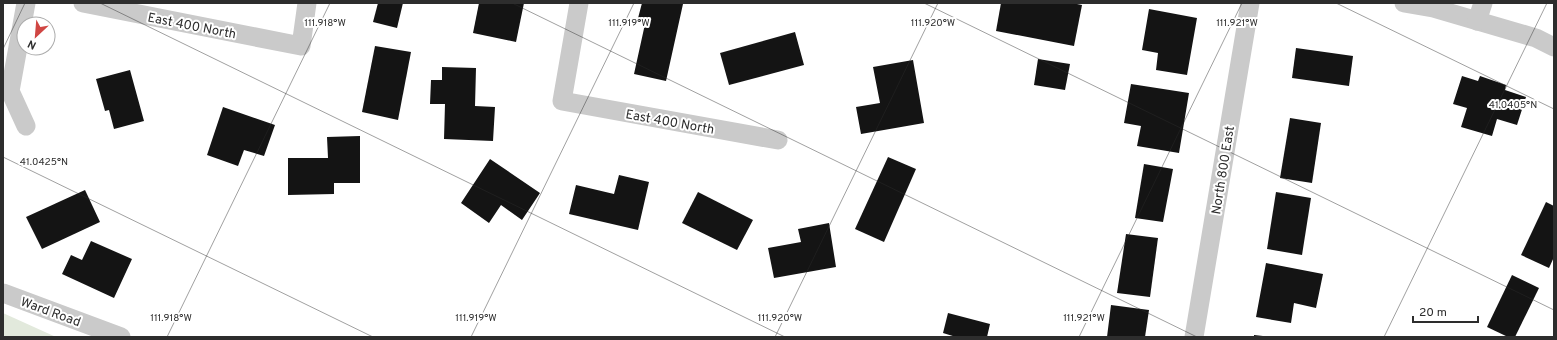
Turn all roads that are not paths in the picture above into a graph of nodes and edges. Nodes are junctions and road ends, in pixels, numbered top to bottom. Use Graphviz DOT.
graph roads {
  1 [pos="26,3"];
  2 [pos="83,3"];
  3 [pos="307,3"];
  4 [pos="579,3"];
  5 [pos="1250,3"];
  6 [pos="1404,3"];
  7 [pos="1483,3"];
  8 [pos="1478,21"];
  9 [pos="1554,47"];
  10 [pos="26,126"];
  11 [pos="778,140"];
  12 [pos="3,293"];
  13 [pos="121,337"];
  14 [pos="1194,337"];
  1 -- 10 [label="street"];
  2 -- 3 [label="street, East 400 North"];
  4 -- 11 [label="street, East 400 North"];
  5 -- 14 [label="street, North 800 East"];
  6 -- 8 [label="street"];
  7 -- 8 [label="street"];
  8 -- 9 [label="street"];
  12 -- 13 [label="street, Ward Road"];
}
